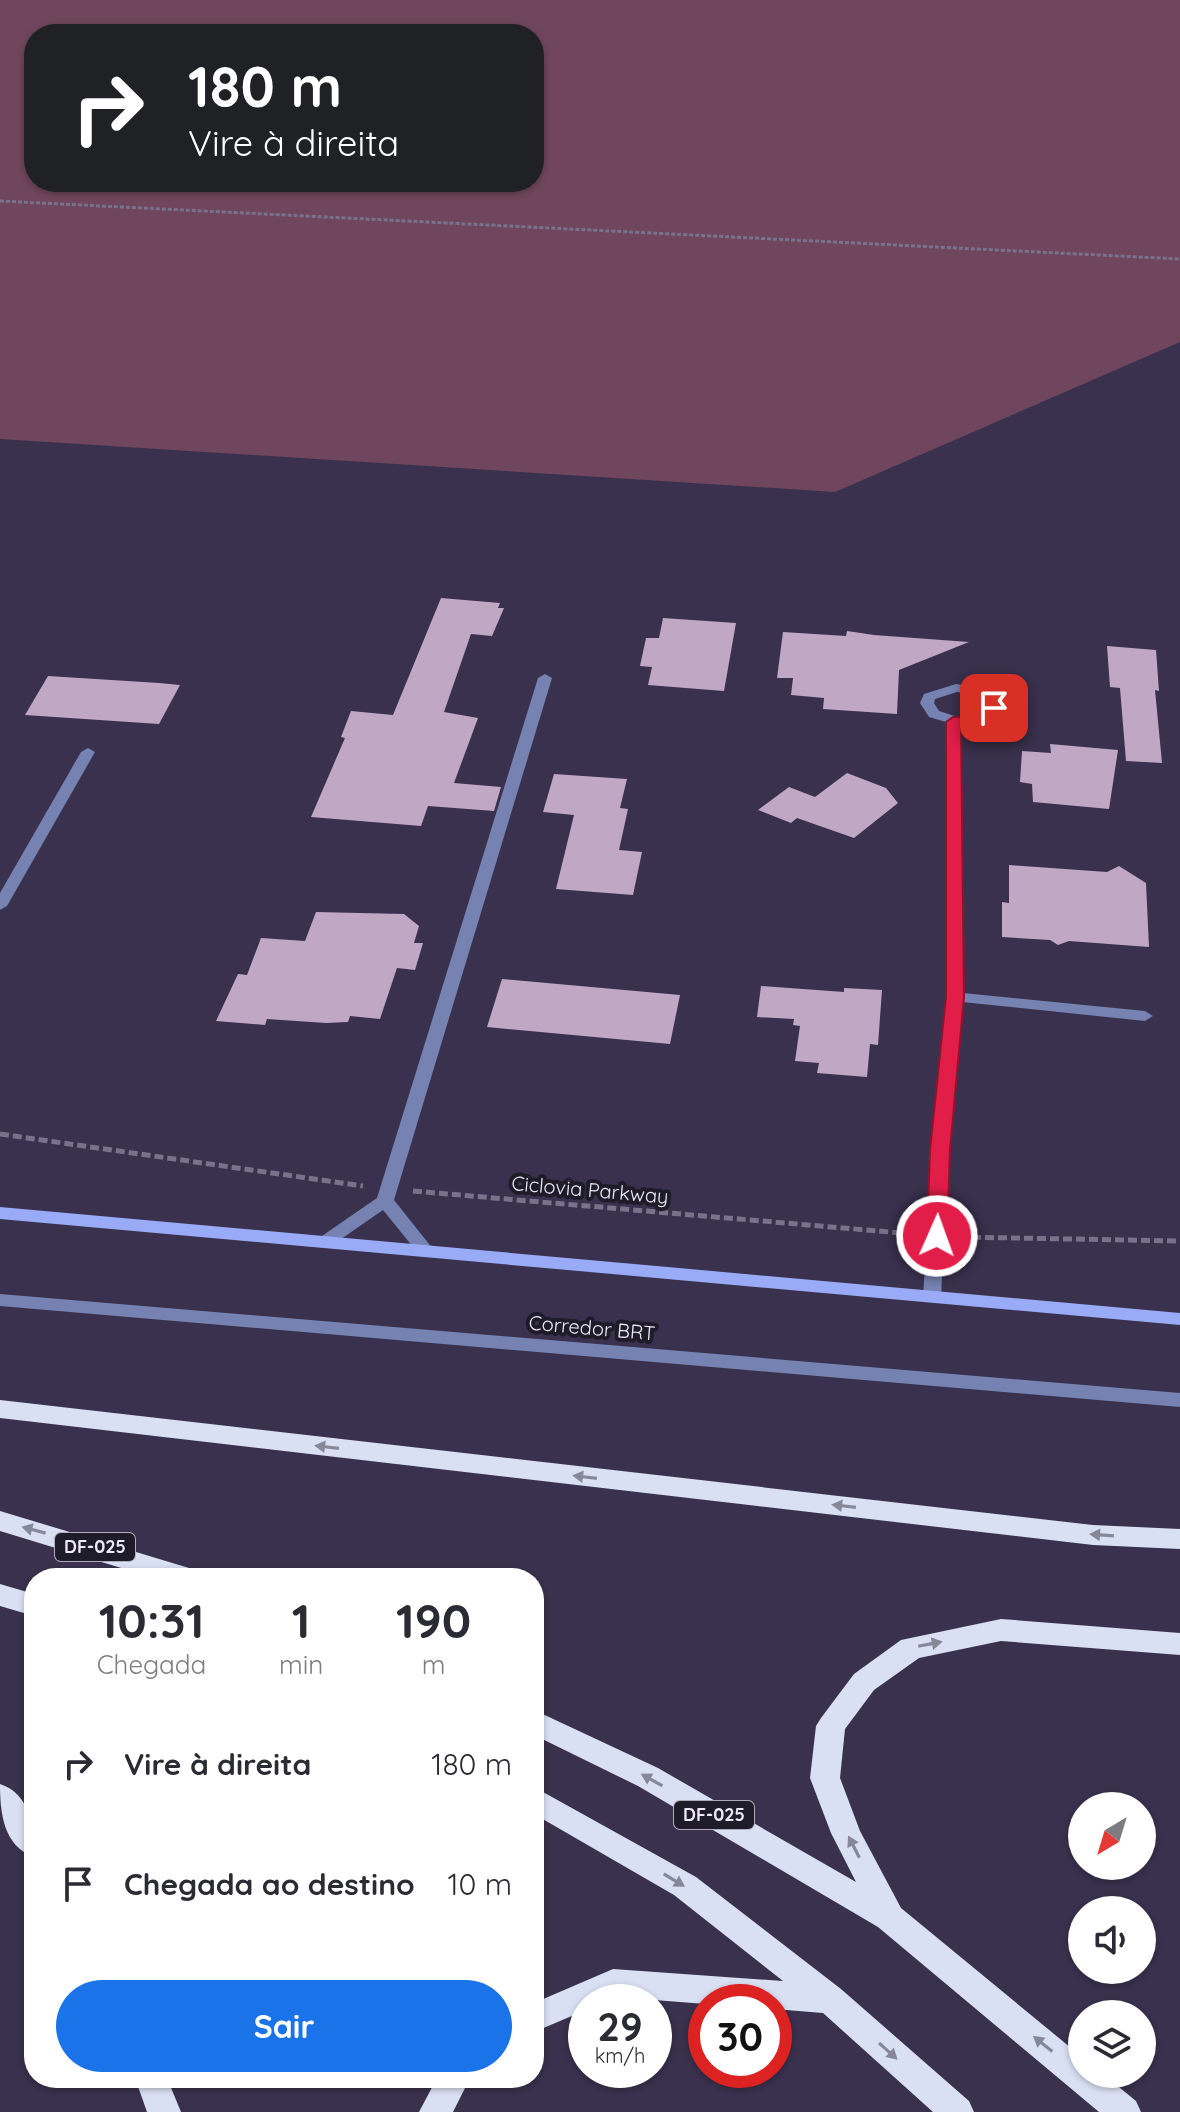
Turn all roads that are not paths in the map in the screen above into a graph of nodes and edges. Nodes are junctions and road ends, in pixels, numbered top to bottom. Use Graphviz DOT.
graph roads {
  1 [pos="545,678"];
  2 [pos="953,722"];
  3 [pos="88,752"];
  4 [pos="0,906"];
  5 [pos="955,997"];
  6 [pos="1145,1016"];
  7 [pos="386,1195"];
  8 [pos="0,1213"];
  9 [pos="325,1242"];
  10 [pos="424,1249"];
  11 [pos="932,1298"];
  12 [pos="0,1300"];
  13 [pos="1180,1319"];
  14 [pos="1180,1400"];
  15 [pos="0,1409"];
  16 [pos="0,1521"];
  17 [pos="1180,1539"];
  18 [pos="156,1568"];
  19 [pos="0,1595"];
  20 [pos="24,1602"];
  21 [pos="1180,1644"];
  22 [pos="544,1727"];
  23 [pos="0,1796"];
  24 [pos="544,1805"];
  25 [pos="24,1830"];
  26 [pos="889,1917"];
  27 [pos="830,1999"];
  28 [pos="544,2014"];
  29 [pos="155,2088"];
  30 [pos="449,2088"];
  31 [pos="164,2112"];
  32 [pos="436,2112"];
  33 [pos="957,2112"];
  34 [pos="1124,2112"];
  1 -- 7 [label="street"];
  2 -- 5 [label="street"];
  3 -- 4 [label="street"];
  5 -- 6 [label="street"];
  5 -- 11 [label="street"];
  7 -- 9 [label="street"];
  7 -- 10 [label="street"];
  8 -- 9 [label="main road"];
  9 -- 10 [label="main road"];
  10 -- 11 [label="main road"];
  11 -- 13 [label="main road"];
  12 -- 14 [label="street, Corredor BRT"];
  17 -- 15 [label="highway, one-way"];
  18 -- 16 [label="highway, DF-025, one-way"];
  19 -- 20 [label="highway"];
  26 -- 21 [label="highway, one-way"];
  26 -- 22 [label="highway, DF-025, one-way"];
  23 -- 25 [label="highway"];
  24 -- 27 [label="highway, one-way"];
  34 -- 26 [label="highway, DF-025, one-way"];
  27 -- 28 [label="highway"];
  27 -- 33 [label="highway, one-way"];
  29 -- 31 [label="highway"];
  30 -- 32 [label="highway"];
}
